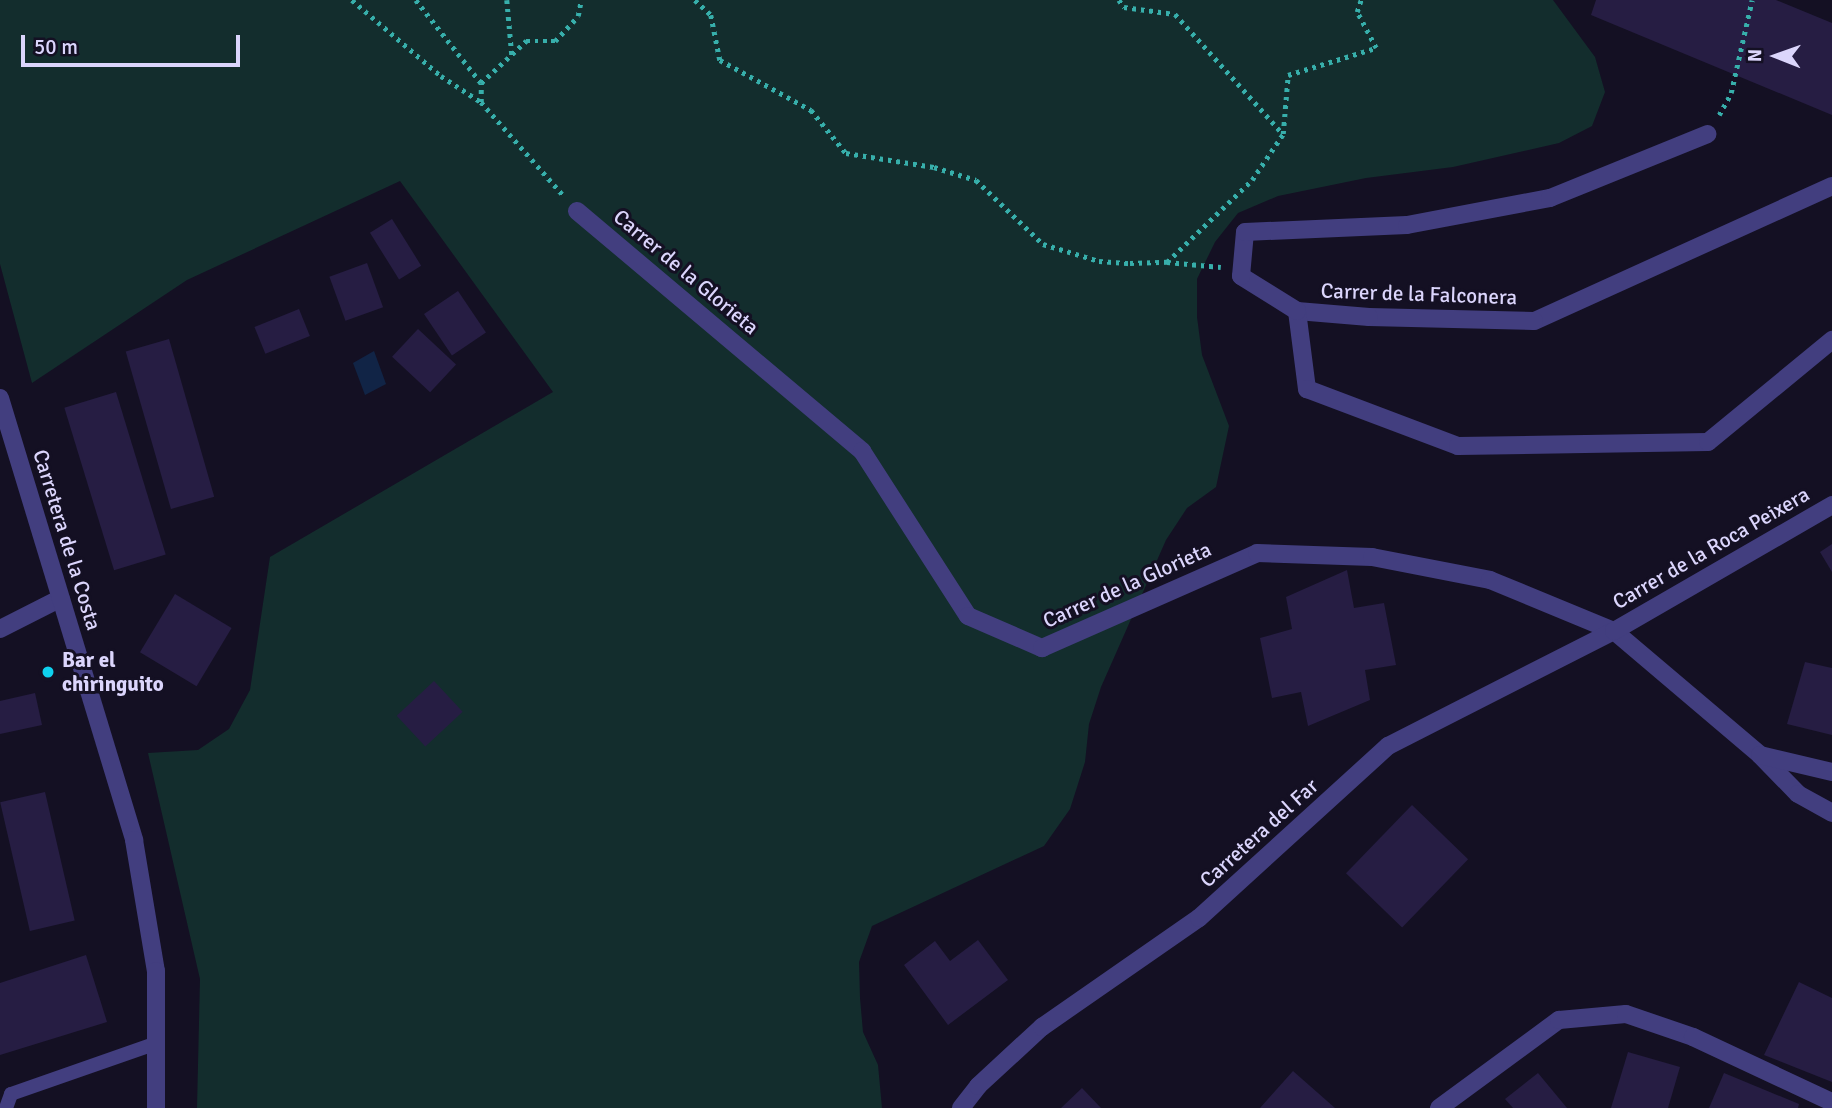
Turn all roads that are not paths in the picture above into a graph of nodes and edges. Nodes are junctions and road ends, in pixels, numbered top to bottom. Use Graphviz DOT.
graph roads {
  1 [pos="1708,134"];
  2 [pos="1832,186"];
  3 [pos="578,211"];
  4 [pos="1297,311"];
  5 [pos="1832,340"];
  6 [pos="0,398"];
  7 [pos="1832,505"];
  8 [pos="61,598"];
  9 [pos="0,629"];
  10 [pos="1614,631"];
  11 [pos="1760,755"];
  12 [pos="1832,772"];
  13 [pos="1832,813"];
  14 [pos="157,1043"];
  15 [pos="1832,1102"];
  16 [pos="6,1108"];
  17 [pos="156,1108"];
  18 [pos="961,1108"];
  19 [pos="1439,1108"];
  1 -- 4 [label="street"];
  2 -- 4 [label="street, Carrer de la Falconera"];
  3 -- 10 [label="street, Carrer de la Glorieta"];
  4 -- 5 [label="street, Carrer de la Falconera"];
  6 -- 8 [label="street, Carretera de la Costa"];
  7 -- 10 [label="street, Carrer de la Roca Peixera"];
  8 -- 9 [label="street"];
  8 -- 14 [label="street, Carretera de la Costa"];
  10 -- 11 [label="street, Carrer de la Glorieta"];
  10 -- 18 [label="street, Carretera del Far"];
  11 -- 12 [label="street"];
  11 -- 13 [label="street, Carrer de la Glorieta"];
  14 -- 16 [label="lane"];
  14 -- 17 [label="street, Carretera de la Costa"];
  15 -- 19 [label="street"];
}
